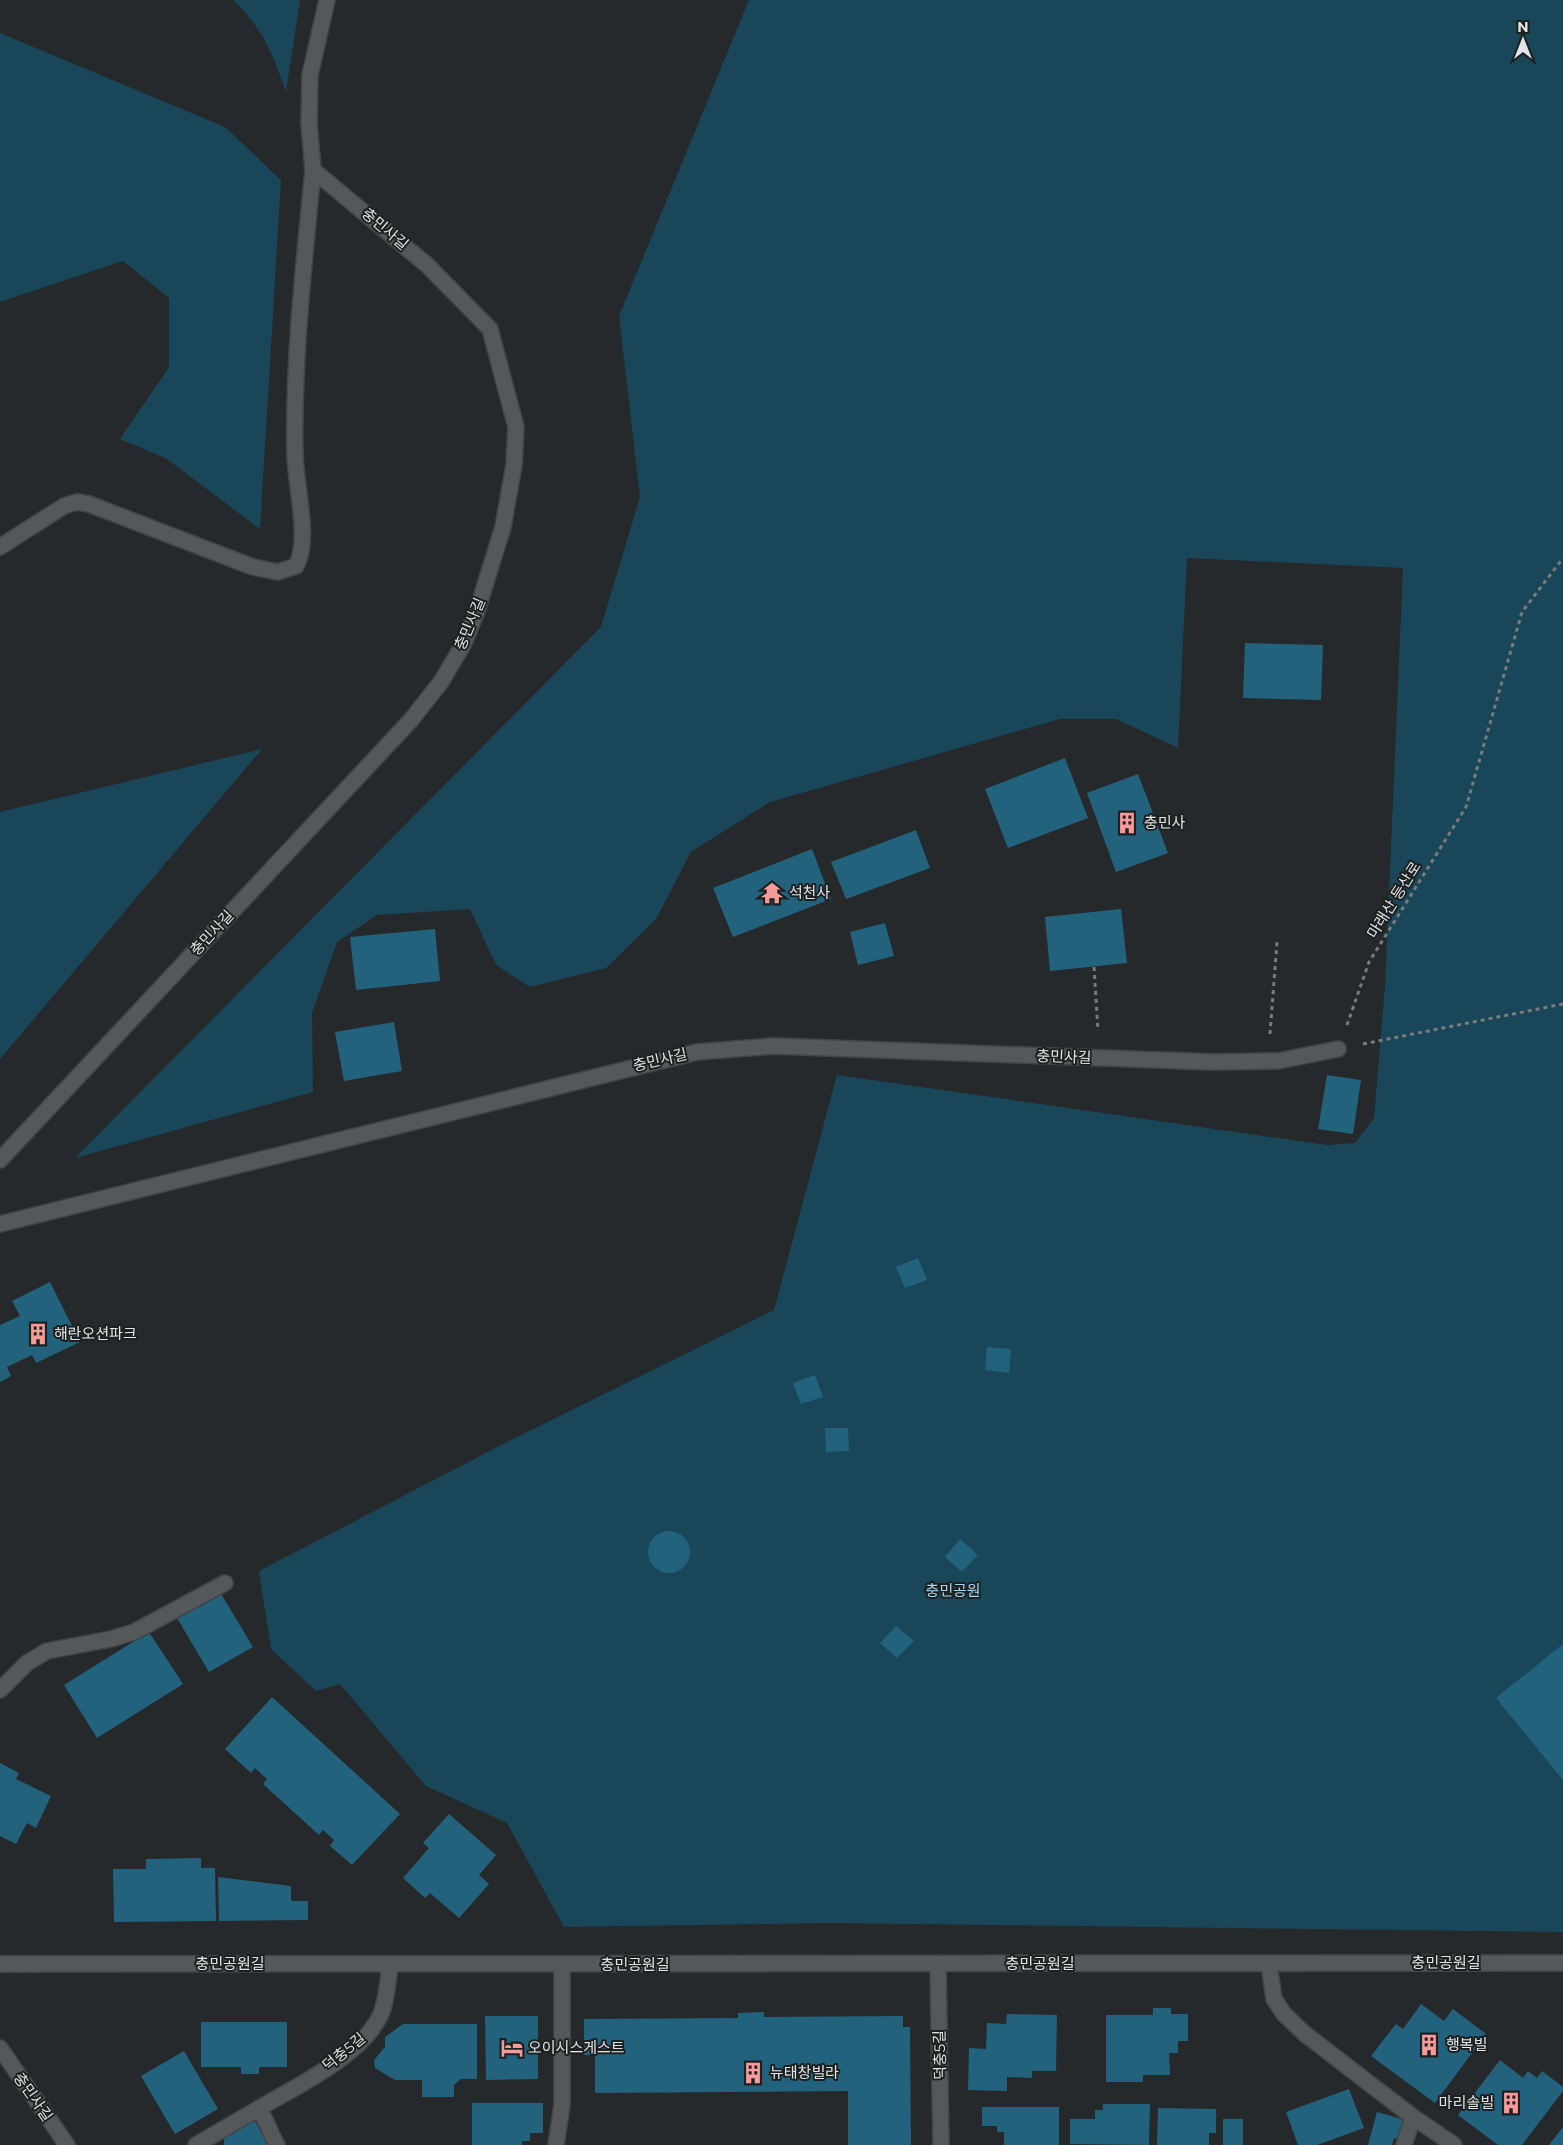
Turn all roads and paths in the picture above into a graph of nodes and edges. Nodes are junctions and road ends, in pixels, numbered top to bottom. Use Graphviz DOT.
graph roads {
  1 [pos="327,0"];
  2 [pos="313,170"];
  3 [pos="0,547"];
  4 [pos="1563,558"];
  5 [pos="1277,942"];
  6 [pos="1094,967"];
  7 [pos="1563,1004"];
  8 [pos="1097,1008"];
  9 [pos="1272,1013"];
  10 [pos="1338,1049"];
  11 [pos="0,1160"];
  12 [pos="0,1224"];
  13 [pos="225,1584"];
  14 [pos="0,1690"];
  15 [pos="1563,1963"];
  16 [pos="0,1964"];
  17 [pos="938,1964"];
  18 [pos="1269,1964"];
  19 [pos="390,1965"];
  20 [pos="562,1965"];
  21 [pos="0,2048"];
  22 [pos="258,2109"];
  23 [pos="1413,2117"];
  24 [pos="67,2145"];
  25 [pos="196,2145"];
  26 [pos="277,2145"];
  27 [pos="556,2145"];
  28 [pos="941,2145"];
  29 [pos="1404,2145"];
  30 [pos="1454,2145"];
  1 -- 2 [label="street"];
  2 -- 3 [label="street"];
  2 -- 11 [label="street, 충민사길"];
  4 -- 10 [label="path, 마래산 등산로"];
  5 -- 9 [label="path"];
  6 -- 8 [label="path"];
  7 -- 10 [label="path"];
  10 -- 12 [label="street, 충민사길"];
  13 -- 14 [label="street"];
  15 -- 18 [label="street, 충민공원길"];
  16 -- 19 [label="street, 충민공원길"];
  17 -- 18 [label="street, 충민공원길"];
  17 -- 20 [label="street, 충민공원길"];
  17 -- 28 [label="street, 덕충5길"];
  18 -- 23 [label="street"];
  19 -- 20 [label="street, 충민공원길"];
  19 -- 22 [label="street, 덕충5길"];
  20 -- 27 [label="street"];
  21 -- 24 [label="street, 충민사길"];
  22 -- 25 [label="street, 덕충5길"];
  22 -- 26 [label="street"];
  23 -- 29 [label="street"];
  23 -- 30 [label="street"];
}
